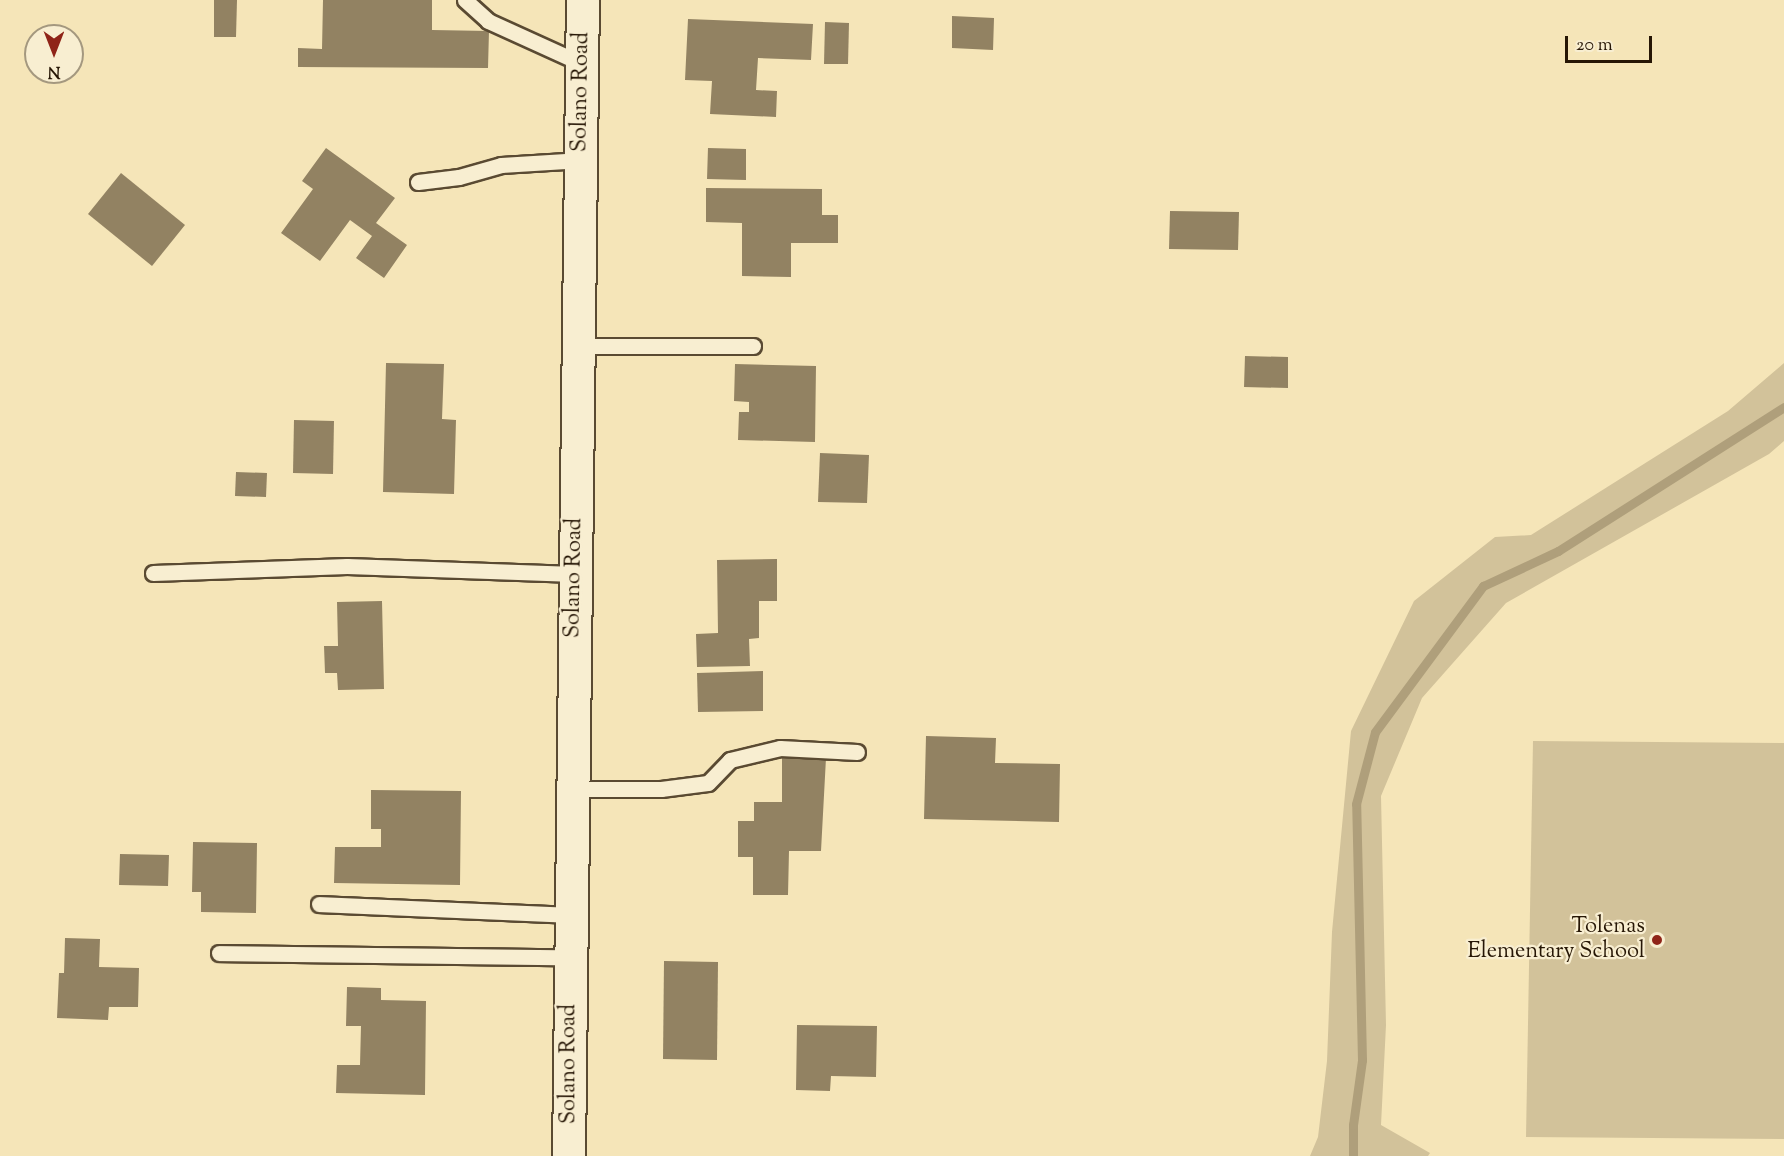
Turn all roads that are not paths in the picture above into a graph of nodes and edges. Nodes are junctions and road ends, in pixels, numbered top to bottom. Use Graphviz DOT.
graph roads {
  1 [pos="465,0"];
  2 [pos="583,0"];
  3 [pos="583,64"];
  4 [pos="582,160"];
  5 [pos="418,182"];
  6 [pos="579,346"];
  7 [pos="753,346"];
  8 [pos="153,573"];
  9 [pos="575,574"];
  10 [pos="857,752"];
  11 [pos="572,789"];
  12 [pos="319,904"];
  13 [pos="571,915"];
  14 [pos="219,953"];
  15 [pos="571,957"];
  16 [pos="569,1156"];
  1 -- 3 [label="lane"];
  2 -- 3 [label="street, Solano Road"];
  3 -- 4 [label="street, Solano Road"];
  4 -- 5 [label="lane"];
  4 -- 6 [label="street, Solano Road"];
  6 -- 7 [label="lane"];
  6 -- 9 [label="street, Solano Road"];
  8 -- 9 [label="lane"];
  9 -- 11 [label="street, Solano Road"];
  10 -- 11 [label="lane"];
  11 -- 13 [label="street, Solano Road"];
  12 -- 13 [label="lane"];
  13 -- 15 [label="street, Solano Road"];
  14 -- 15 [label="lane"];
  15 -- 16 [label="street, Solano Road"];
}
